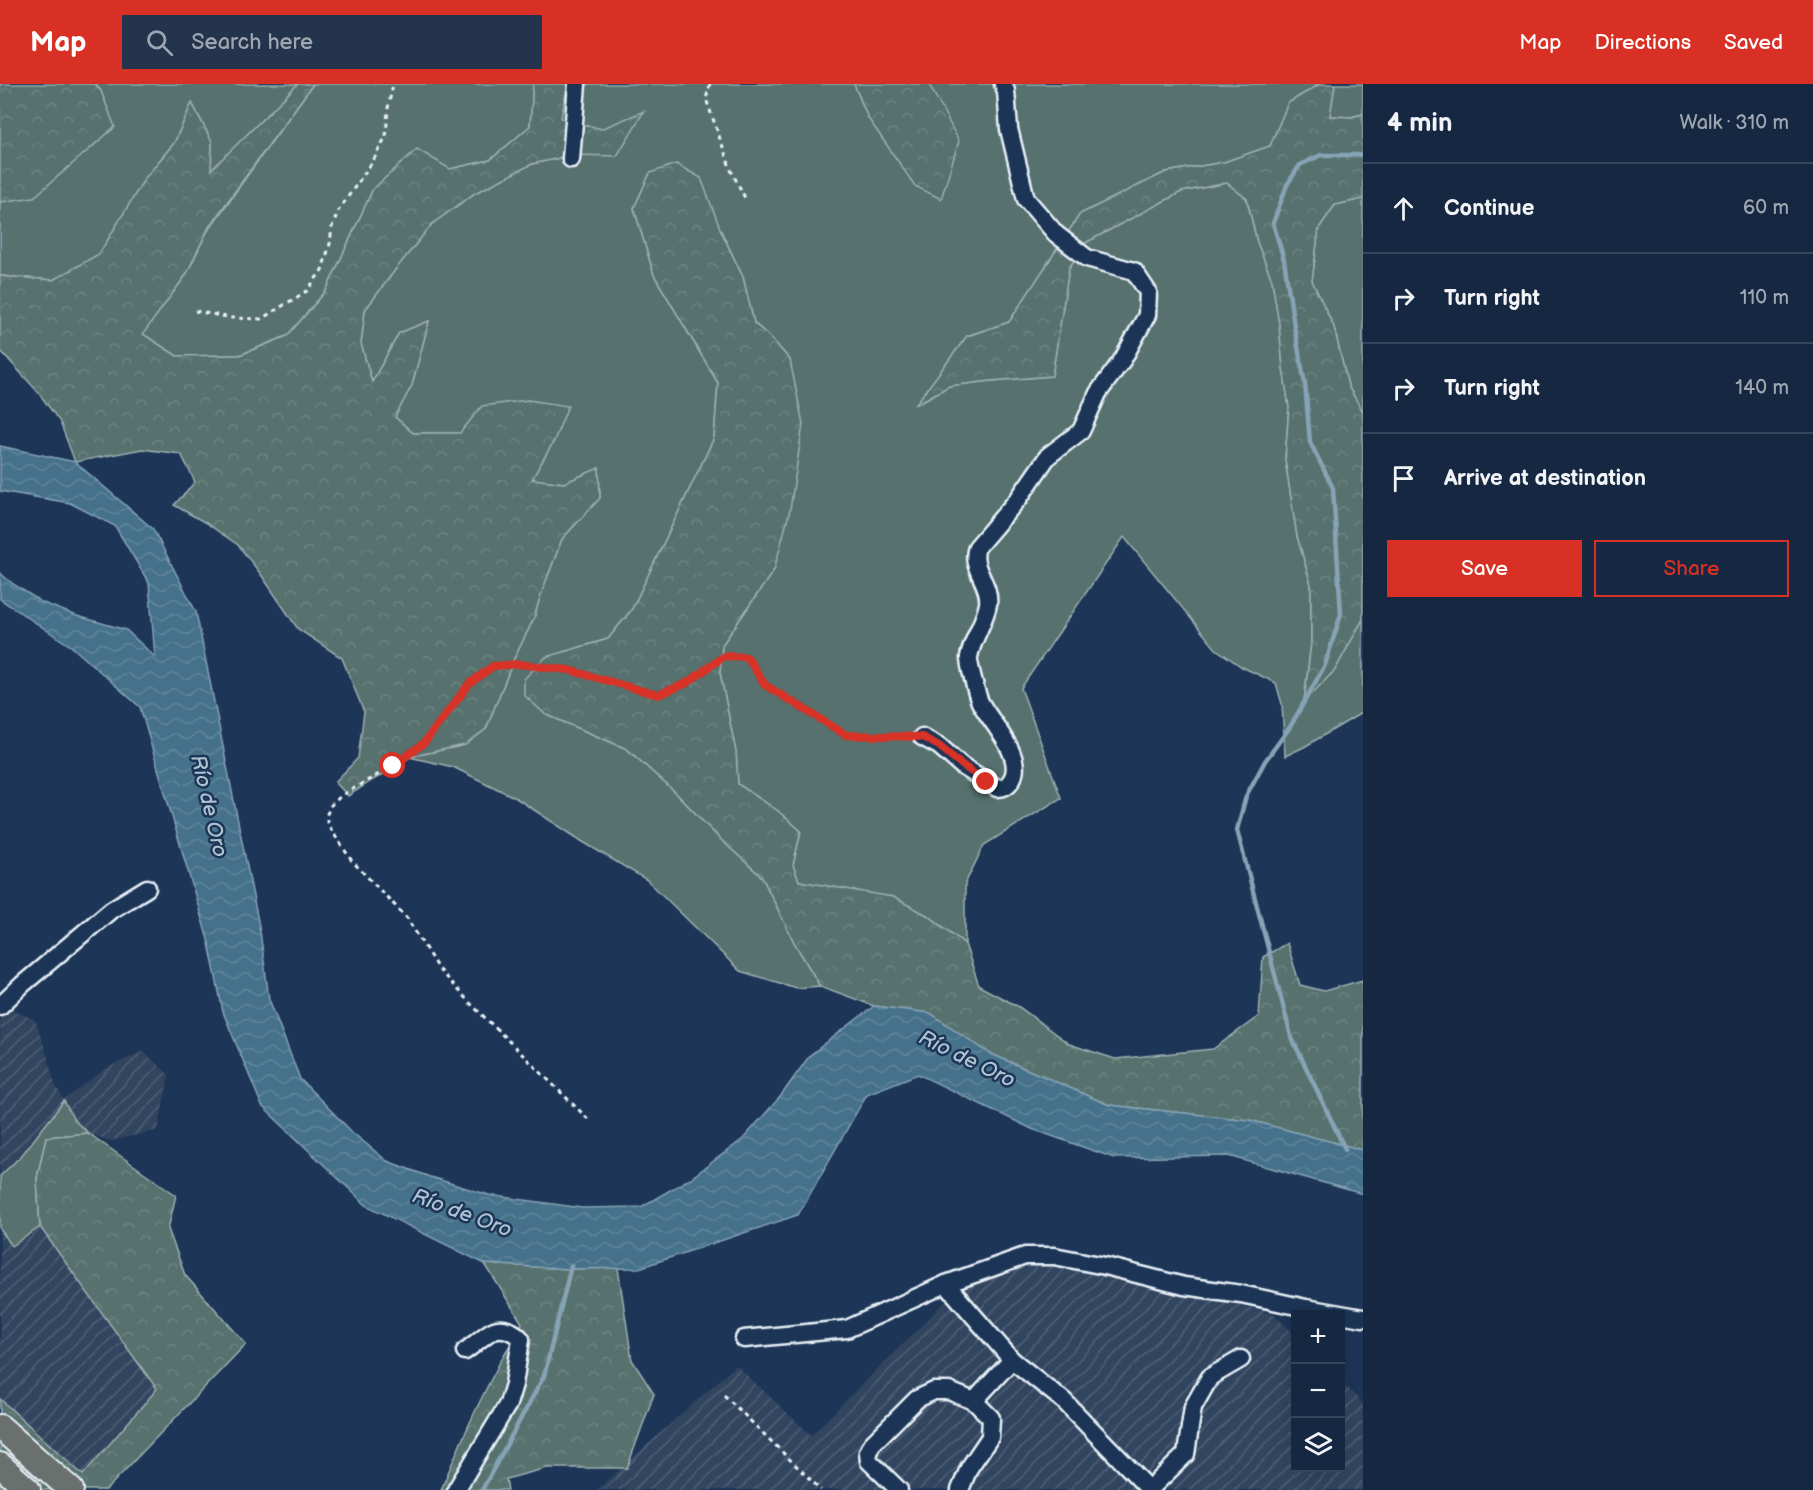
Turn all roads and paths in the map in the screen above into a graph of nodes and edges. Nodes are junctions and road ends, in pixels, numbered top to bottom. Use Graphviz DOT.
graph roads {
  1 [pos="393,84"];
  2 [pos="577,84"];
  3 [pos="711,84"];
  4 [pos="1003,84"];
  5 [pos="571,159"];
  6 [pos="745,198"];
  7 [pos="195,311"];
  8 [pos="922,737"];
  9 [pos="147,888"];
  10 [pos="0,1006"];
  11 [pos="588,1119"];
  12 [pos="946,1284"];
  13 [pos="1363,1318"];
  14 [pos="744,1339"];
  15 [pos="465,1351"];
  16 [pos="1240,1359"];
  17 [pos="1012,1360"];
  18 [pos="724,1395"];
  19 [pos="974,1401"];
  20 [pos="0,1427"];
  21 [pos="0,1465"];
  22 [pos="28,1490"];
  23 [pos="71,1490"];
  24 [pos="456,1490"];
  25 [pos="821,1490"];
  26 [pos="899,1490"];
  27 [pos="960,1490"];
  28 [pos="1150,1490"];
  1 -- 7 [label="path"];
  2 -- 5 [label="lane"];
  3 -- 6 [label="path"];
  4 -- 8 [label="lane"];
  8 -- 11 [label="path"];
  9 -- 10 [label="lane"];
  12 -- 13 [label="lane"];
  12 -- 14 [label="lane"];
  12 -- 17 [label="lane"];
  15 -- 24 [label="lane"];
  16 -- 28 [label="lane"];
  17 -- 19 [label="lane"];
  17 -- 28 [label="lane"];
  18 -- 25 [label="path"];
  19 -- 26 [label="lane"];
  19 -- 27 [label="lane"];
  20 -- 23 [label="highway"];
  21 -- 22 [label="highway"];
}
